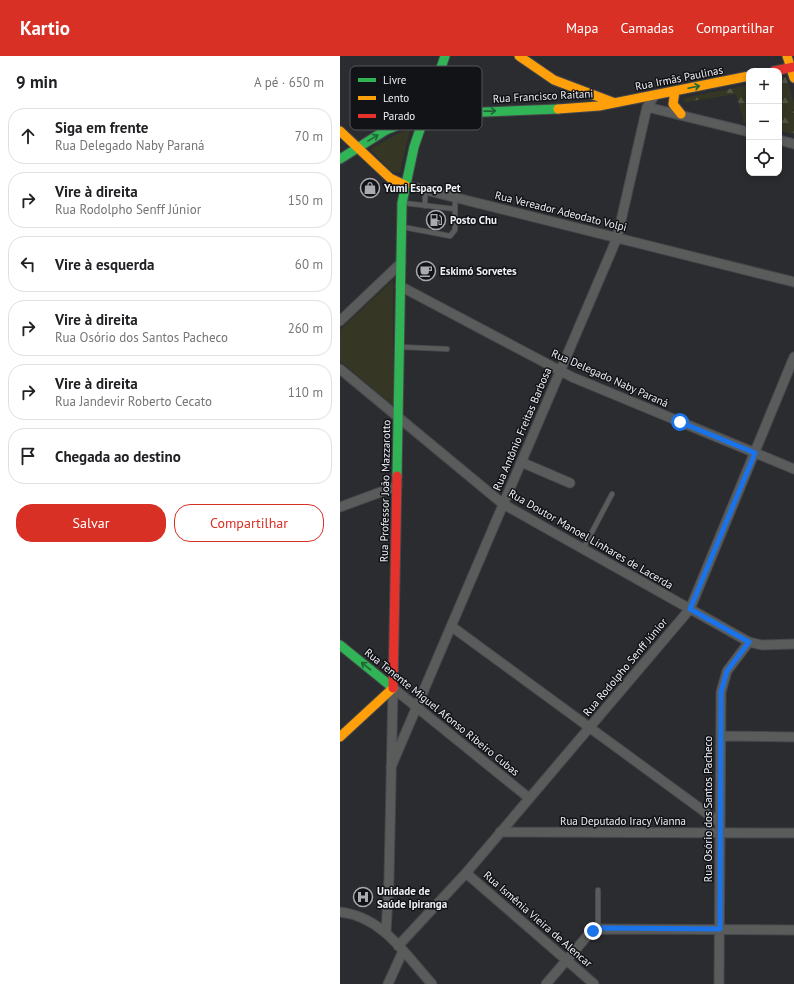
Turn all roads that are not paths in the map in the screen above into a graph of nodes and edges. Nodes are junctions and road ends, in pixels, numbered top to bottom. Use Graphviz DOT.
graph roads {
  1 [pos="445,56"];
  2 [pos="519,56"];
  3 [pos="788,56"];
  4 [pos="441,66"];
  5 [pos="792,67"];
  6 [pos="782,69"];
  7 [pos="746,77"];
  8 [pos="794,78"];
  9 [pos="675,91"];
  10 [pos="655,95"];
  11 [pos="615,103"];
  12 [pos="647,107"];
  13 [pos="482,111"];
  14 [pos="681,114"];
  15 [pos="386,130"];
  16 [pos="420,130"];
  17 [pos="340,131"];
  18 [pos="746,131"];
  19 [pos="782,141"];
  20 [pos="794,144"];
  21 [pos="358,147"];
  22 [pos="340,159"];
  23 [pos="405,185"];
  24 [pos="425,189"];
  25 [pos="455,197"];
  26 [pos="402,203"];
  27 [pos="425,206"];
  28 [pos="455,209"];
  29 [pos="402,227"];
  30 [pos="617,238"];
  31 [pos="401,263"];
  32 [pos="794,282"];
  33 [pos="400,286"];
  34 [pos="340,321"];
  35 [pos="399,347"];
  36 [pos="447,349"];
  37 [pos="794,357"];
  38 [pos="340,369"];
  39 [pos="560,371"];
  40 [pos="398,416"];
  41 [pos="755,453"];
  42 [pos="521,462"];
  43 [pos="794,469"];
  44 [pos="570,483"];
  45 [pos="397,486"];
  46 [pos="612,494"];
  47 [pos="503,504"];
  48 [pos="340,507"];
  49 [pos="583,549"];
  50 [pos="690,609"];
  51 [pos="451,626"];
  52 [pos="749,642"];
  53 [pos="794,644"];
  54 [pos="340,645"];
  55 [pos="393,688"];
  56 [pos="417,707"];
  57 [pos="590,727"];
  58 [pos="721,736"];
  59 [pos="794,736"];
  60 [pos="340,737"];
  61 [pos="392,767"];
  62 [pos="529,798"];
  63 [pos="720,823"];
  64 [pos="500,832"];
  65 [pos="720,833"];
  66 [pos="794,833"];
  67 [pos="466,873"];
  68 [pos="598,890"];
  69 [pos="340,912"];
  70 [pos="598,929"];
  71 [pos="720,929"];
  72 [pos="794,930"];
  73 [pos="386,933"];
  74 [pos="400,948"];
  75 [pos="567,960"];
  76 [pos="388,984"];
  77 [pos="432,984"];
  78 [pos="546,984"];
  79 [pos="594,984"];
  80 [pos="719,984"];
  1 -- 4 [label="street, Rua Professor João Mazzarotto"];
  2 -- 11 [label="street"];
  3 -- 5 [label="street"];
  5 -- 6 [label="street"];
  5 -- 8 [label="street"];
  9 -- 7 [label="street, Rua Irmãs Paulinas, one-way"];
  9 -- 10 [label="street, Rua Irmãs Paulinas"];
  9 -- 14 [label="street"];
  10 -- 11 [label="street, Rua Irmãs Paulinas"];
  10 -- 12 [label="street, Rua Antônio Freitas Barbosa"];
  13 -- 11 [label="street, Rua Francisco Raitani, one-way"];
  12 -- 14 [label="street"];
  12 -- 30 [label="street, Rua Antônio Freitas Barbosa"];
  14 -- 18 [label="street"];
  21 -- 15 [label="street, Rua Francisco Raitani, one-way"];
  16 -- 23 [label="street, Rua Professor João Mazzarotto"];
  17 -- 21 [label="street, Rua Vereador Adeodato Volpi"];
  19 -- 20 [label="street"];
  21 -- 22 [label="street, Rua Francisco Raitani"];
  21 -- 23 [label="street, Rua Vereador Adeodato Volpi"];
  23 -- 24 [label="street, Rua Vereador Adeodato Volpi"];
  23 -- 26 [label="street, Rua Professor João Mazzarotto"];
  24 -- 25 [label="street, Rua Vereador Adeodato Volpi"];
  24 -- 27 [label="lane"];
  25 -- 28 [label="lane"];
  25 -- 30 [label="street, Rua Vereador Adeodato Volpi"];
  26 -- 27 [label="lane"];
  26 -- 29 [label="street, Rua Professor João Mazzarotto"];
  27 -- 28 [label="lane"];
  28 -- 29 [label="lane"];
  29 -- 31 [label="street, Rua Professor João Mazzarotto"];
  30 -- 32 [label="street, Rua Vereador Adeodato Volpi"];
  30 -- 39 [label="street, Rua Antônio Freitas Barbosa"];
  31 -- 33 [label="street, Rua Professor João Mazzarotto"];
  31 -- 34 [label="street"];
  33 -- 35 [label="street, Rua Professor João Mazzarotto"];
  33 -- 39 [label="street, Rua Delegado Naby Paraná"];
  35 -- 36 [label="lane"];
  35 -- 40 [label="street, Rua Professor João Mazzarotto"];
  37 -- 41 [label="street, Rua Rodolpho Senff Júnior"];
  38 -- 40 [label="street, Rua Doutor Manoel Linhares de Lacerda"];
  39 -- 41 [label="street, Rua Delegado Naby Paraná"];
  39 -- 42 [label="street, Rua Antônio Freitas Barbosa"];
  40 -- 45 [label="street, Rua Professor João Mazzarotto"];
  40 -- 47 [label="street, Rua Doutor Manoel Linhares de Lacerda"];
  41 -- 43 [label="street, Rua Delegado Naby Paraná"];
  41 -- 50 [label="street, Rua Rodolpho Senff Júnior"];
  42 -- 44 [label="street"];
  42 -- 47 [label="street, Rua Antônio Freitas Barbosa"];
  45 -- 48 [label="street"];
  45 -- 55 [label="street, Rua Professor João Mazzarotto"];
  46 -- 49 [label="lane"];
  47 -- 49 [label="street, Rua Doutor Manoel Linhares de Lacerda"];
  47 -- 51 [label="street, Rua Antônio Freitas Barbosa"];
  49 -- 50 [label="street, Rua Doutor Manoel Linhares de Lacerda"];
  50 -- 52 [label="street, Rua Doutor Manoel Linhares de Lacerda"];
  50 -- 57 [label="street, Rua Rodolpho Senff Júnior"];
  51 -- 56 [label="street, Rua Antônio Freitas Barbosa"];
  51 -- 57 [label="street"];
  52 -- 53 [label="street, Rua Doutor Manoel Linhares de Lacerda"];
  52 -- 58 [label="street, Rua Osório dos Santos Pacheco"];
  55 -- 54 [label="street, Rua Tenente Miguel Afonso Ribeiro Cubas, one-way"];
  55 -- 56 [label="street, Rua Tenente Miguel Afonso Ribeiro Cubas"];
  55 -- 60 [label="street"];
  55 -- 61 [label="street, Rua Professor João Mazzarotto"];
  56 -- 61 [label="street, Rua Antônio Freitas Barbosa"];
  56 -- 62 [label="street, Rua Tenente Miguel Afonso Ribeiro Cubas"];
  57 -- 62 [label="street, Rua Rodolpho Senff Júnior"];
  57 -- 63 [label="street"];
  58 -- 59 [label="street"];
  58 -- 63 [label="street, Rua Osório dos Santos Pacheco"];
  61 -- 73 [label="street, Rua Professor João Mazzarotto"];
  62 -- 64 [label="street, Rua Rodolpho Senff Júnior"];
  63 -- 65 [label="street, Rua Osório dos Santos Pacheco"];
  64 -- 65 [label="street, Rua Deputado Iracy Vianna"];
  64 -- 67 [label="street, Rua Rodolpho Senff Júnior"];
  65 -- 66 [label="street, Rua Deputado Iracy Vianna"];
  65 -- 71 [label="street, Rua Osório dos Santos Pacheco"];
  67 -- 74 [label="street, Rua Rodolpho Senff Júnior"];
  67 -- 75 [label="street, Rua Ismênia Vieira de Alencar"];
  68 -- 70 [label="lane"];
  69 -- 73 [label="street"];
  70 -- 71 [label="street"];
  70 -- 75 [label="street"];
  71 -- 72 [label="street"];
  71 -- 80 [label="street, Rua Osório dos Santos Pacheco"];
  73 -- 74 [label="street"];
  74 -- 76 [label="street, Rua Rodolpho Senff Júnior"];
  74 -- 77 [label="street"];
  75 -- 78 [label="street"];
  75 -- 79 [label="street, Rua Ismênia Vieira de Alencar"];
}
